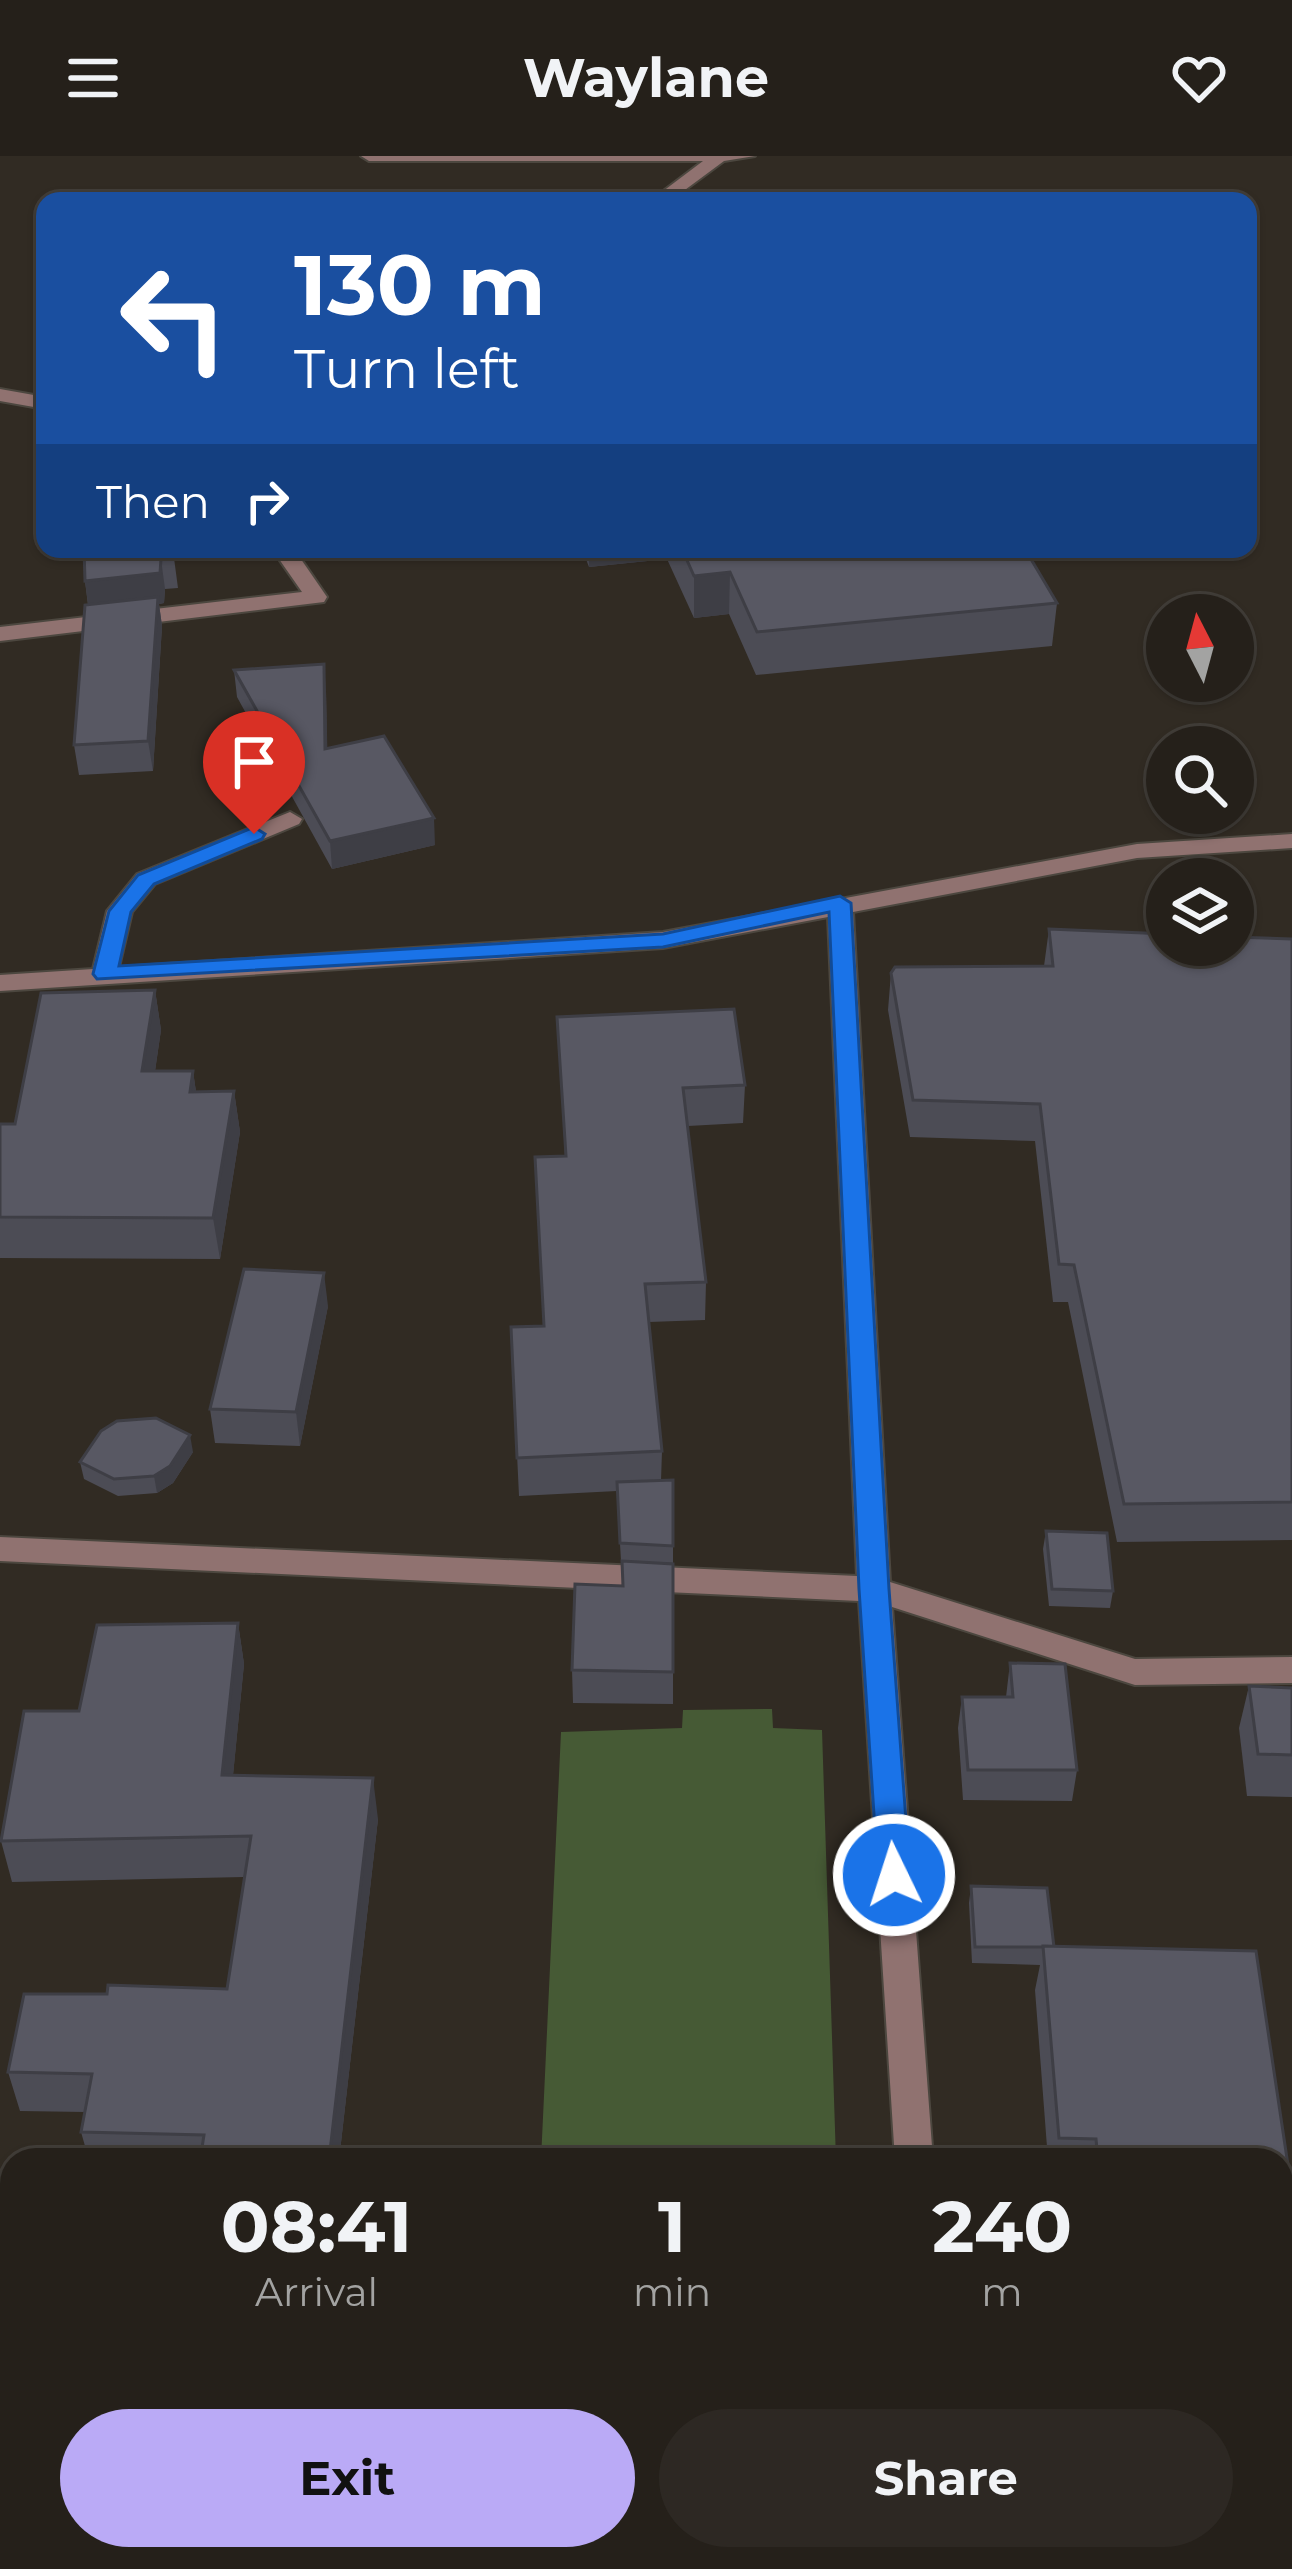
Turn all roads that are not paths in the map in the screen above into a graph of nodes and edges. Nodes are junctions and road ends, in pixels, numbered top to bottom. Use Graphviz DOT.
graph roads {
  1 [pos="369,156"];
  2 [pos="747,156"];
  3 [pos="718,157"];
  4 [pos="671,192"];
  5 [pos="36,388"];
  6 [pos="0,394"];
  7 [pos="36,402"];
  8 [pos="289,558"];
  9 [pos="0,634"];
  10 [pos="290,819"];
  11 [pos="1292,841"];
  12 [pos="840,903"];
  13 [pos="105,974"];
  14 [pos="0,983"];
  15 [pos="0,1549"];
  16 [pos="874,1589"];
  17 [pos="1292,1670"];
  18 [pos="913,2148"];
  1 -- 3 [label="street"];
  2 -- 3 [label="street"];
  3 -- 4 [label="street"];
  5 -- 6 [label="street"];
  6 -- 7 [label="street"];
  8 -- 9 [label="street"];
  10 -- 13 [label="street"];
  11 -- 12 [label="street"];
  12 -- 13 [label="street"];
  12 -- 16 [label="street"];
  13 -- 14 [label="street"];
  15 -- 16 [label="street"];
  16 -- 17 [label="street"];
  16 -- 18 [label="street"];
}
